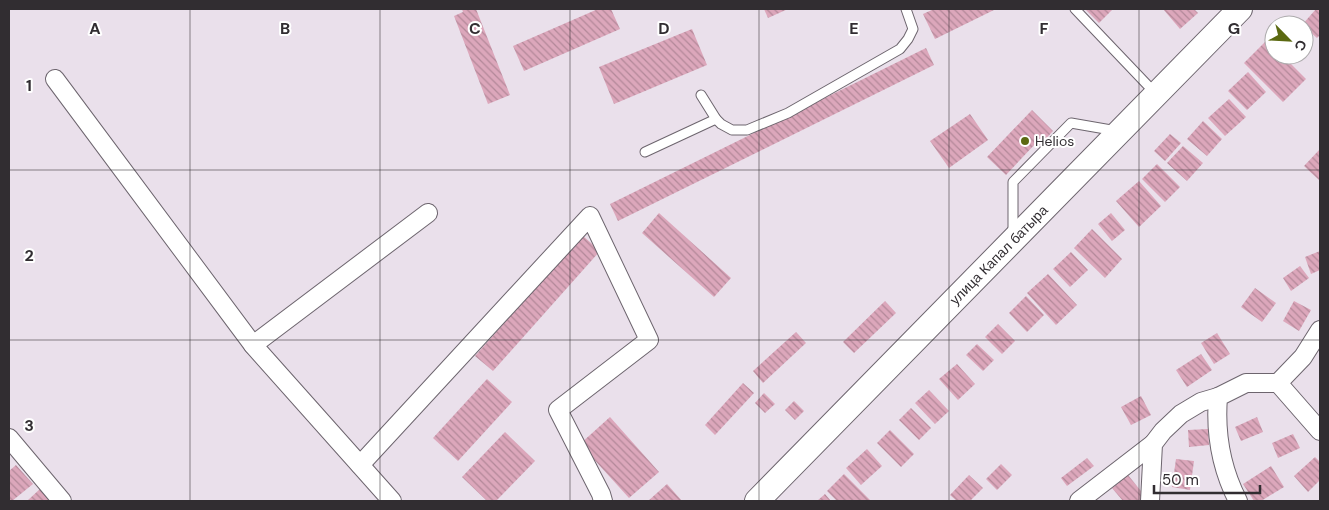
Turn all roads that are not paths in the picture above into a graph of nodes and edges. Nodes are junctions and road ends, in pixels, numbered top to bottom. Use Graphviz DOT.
graph roads {
  1 [pos="906,9"];
  2 [pos="1074,9"];
  3 [pos="1240,9"];
  4 [pos="55,79"];
  5 [pos="1156,94"];
  6 [pos="701,95"];
  7 [pos="716,119"];
  8 [pos="1119,132"];
  9 [pos="646,152"];
  10 [pos="428,214"];
  11 [pos="1013,240"];
  12 [pos="1320,330"];
  13 [pos="253,345"];
  14 [pos="1278,383"];
  15 [pos="1218,397"];
  16 [pos="1320,431"];
  17 [pos="9,438"];
  18 [pos="1153,444"];
  19 [pos="360,465"];
  20 [pos="62,501"];
  21 [pos="392,501"];
  22 [pos="603,501"];
  23 [pos="758,501"];
  24 [pos="1080,501"];
  25 [pos="1150,501"];
  26 [pos="1238,501"];
  1 -- 7 [label="lane"];
  2 -- 5 [label="lane"];
  3 -- 5 [label="main road, улица Капал батыра"];
  4 -- 13 [label="street"];
  5 -- 8 [label="main road, улица Капал батыра"];
  6 -- 7 [label="lane"];
  7 -- 9 [label="lane"];
  8 -- 11 [label="main road, улица Капал батыра"];
  8 -- 11 [label="lane"];
  10 -- 13 [label="street"];
  11 -- 23 [label="main road, улица Капал батыра"];
  12 -- 14 [label="street"];
  13 -- 19 [label="street"];
  14 -- 15 [label="street"];
  14 -- 16 [label="street"];
  15 -- 18 [label="street"];
  15 -- 26 [label="street"];
  17 -- 20 [label="street"];
  18 -- 24 [label="street"];
  18 -- 25 [label="street"];
  19 -- 21 [label="street"];
  19 -- 22 [label="street"];
}
